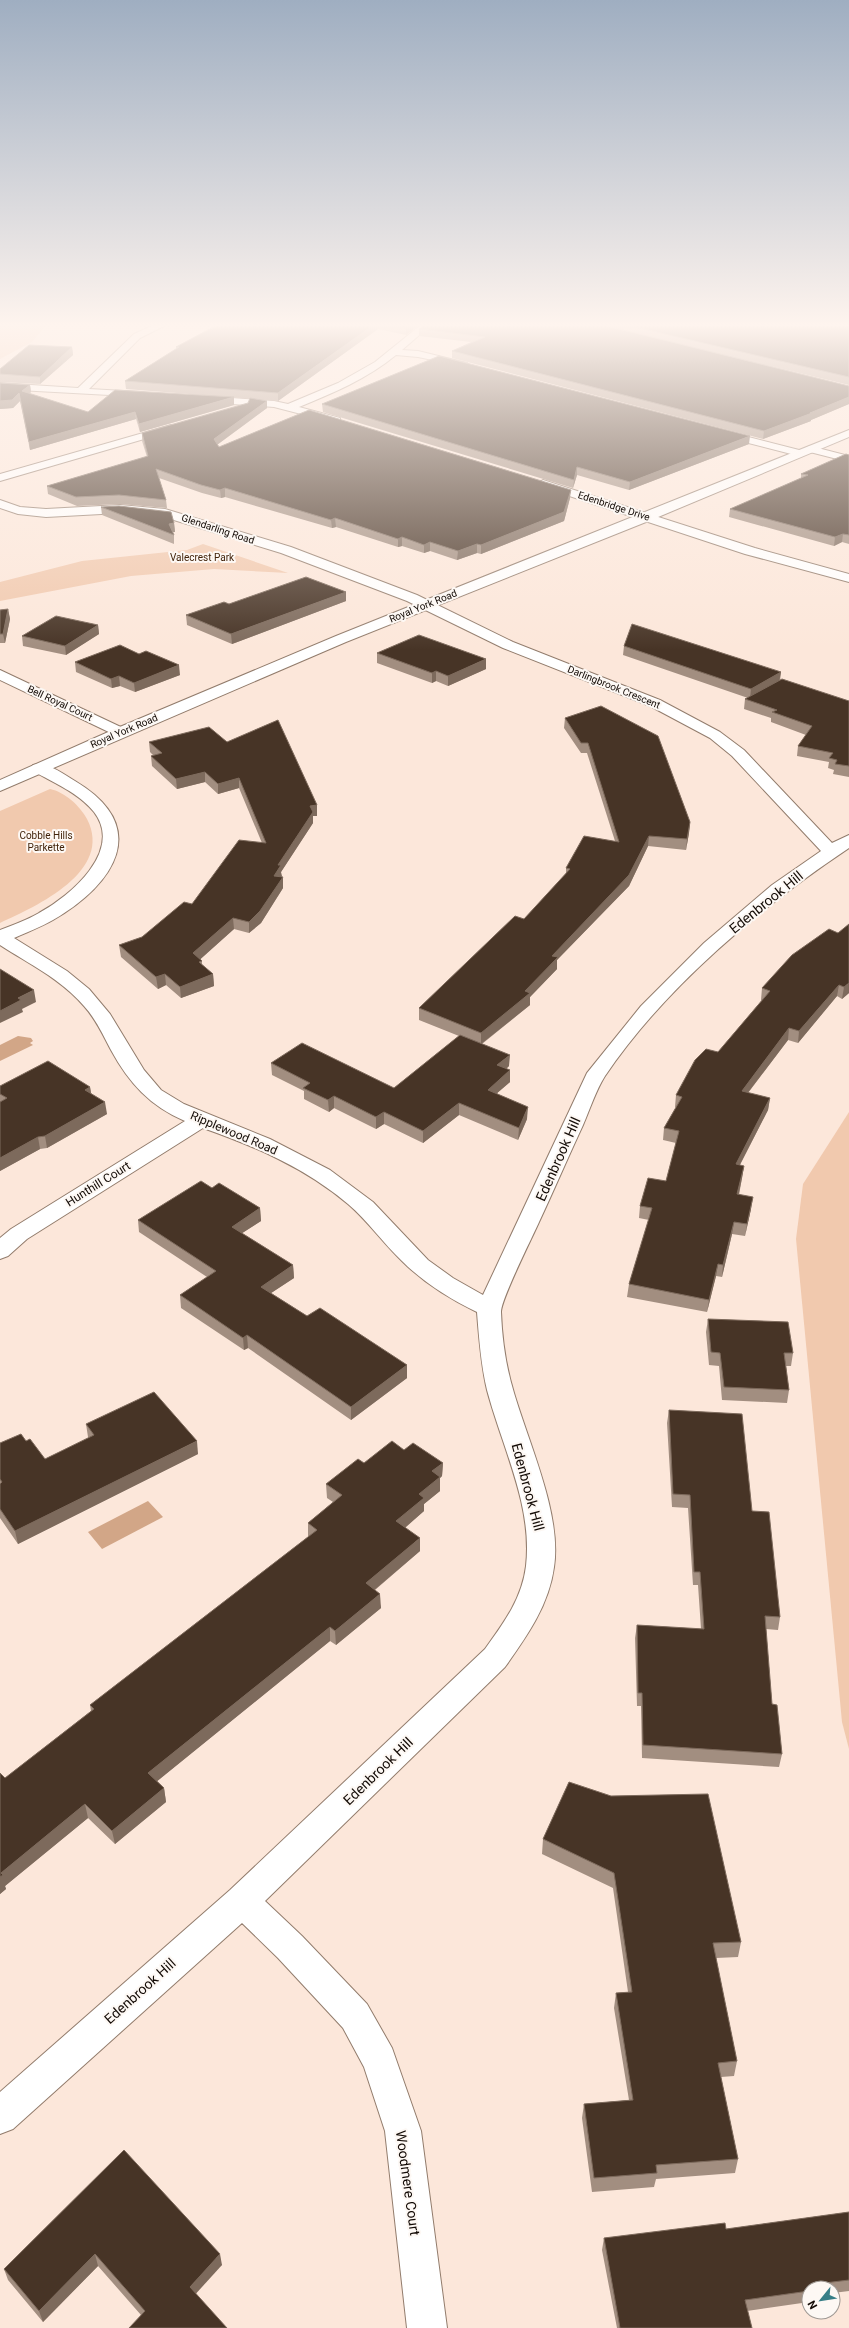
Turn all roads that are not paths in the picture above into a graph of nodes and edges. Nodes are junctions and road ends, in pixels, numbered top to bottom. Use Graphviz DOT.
graph roads {
  1 [pos="154,433"];
  2 [pos="720,433"];
  3 [pos="849,433"];
  4 [pos="810,449"];
  5 [pos="799,453"];
  6 [pos="849,459"];
  7 [pos="0,478"];
  8 [pos="534,481"];
  9 [pos="0,504"];
  10 [pos="647,517"];
  11 [pos="849,578"];
  12 [pos="427,604"];
  13 [pos="0,674"];
  14 [pos="120,732"];
  15 [pos="39,768"];
  16 [pos="0,786"];
  17 [pos="849,840"];
  18 [pos="830,852"];
  19 [pos="0,937"];
  20 [pos="199,1121"];
  21 [pos="0,1251"];
  22 [pos="489,1308"];
  23 [pos="242,1901"];
  24 [pos="0,2116"];
  25 [pos="427,2328"];
  1 -- 7 [label="street"];
  2 -- 5 [label="street"];
  3 -- 4 [label="street, Royal York Road"];
  4 -- 5 [label="street, Royal York Road"];
  4 -- 6 [label="street"];
  5 -- 10 [label="street, Royal York Road"];
  8 -- 10 [label="street, Edenbridge Drive"];
  9 -- 12 [label="street, Glendarling Road"];
  10 -- 11 [label="street, Edenbridge Drive"];
  10 -- 12 [label="street, Royal York Road"];
  12 -- 14 [label="street, Royal York Road"];
  12 -- 18 [label="street, Darlingbrook Crescent"];
  13 -- 14 [label="street, Bell Royal Court"];
  14 -- 15 [label="street, Royal York Road"];
  15 -- 16 [label="street, Royal York Road"];
  15 -- 19 [label="street"];
  17 -- 18 [label="street, Edenbrook Hill"];
  18 -- 22 [label="street, Edenbrook Hill"];
  19 -- 20 [label="street, Ripplewood Road"];
  20 -- 21 [label="street, Hunthill Court"];
  20 -- 22 [label="street, Ripplewood Road"];
  22 -- 23 [label="street, Edenbrook Hill"];
  23 -- 24 [label="street, Edenbrook Hill"];
  23 -- 25 [label="street, Woodmere Court"];
}
